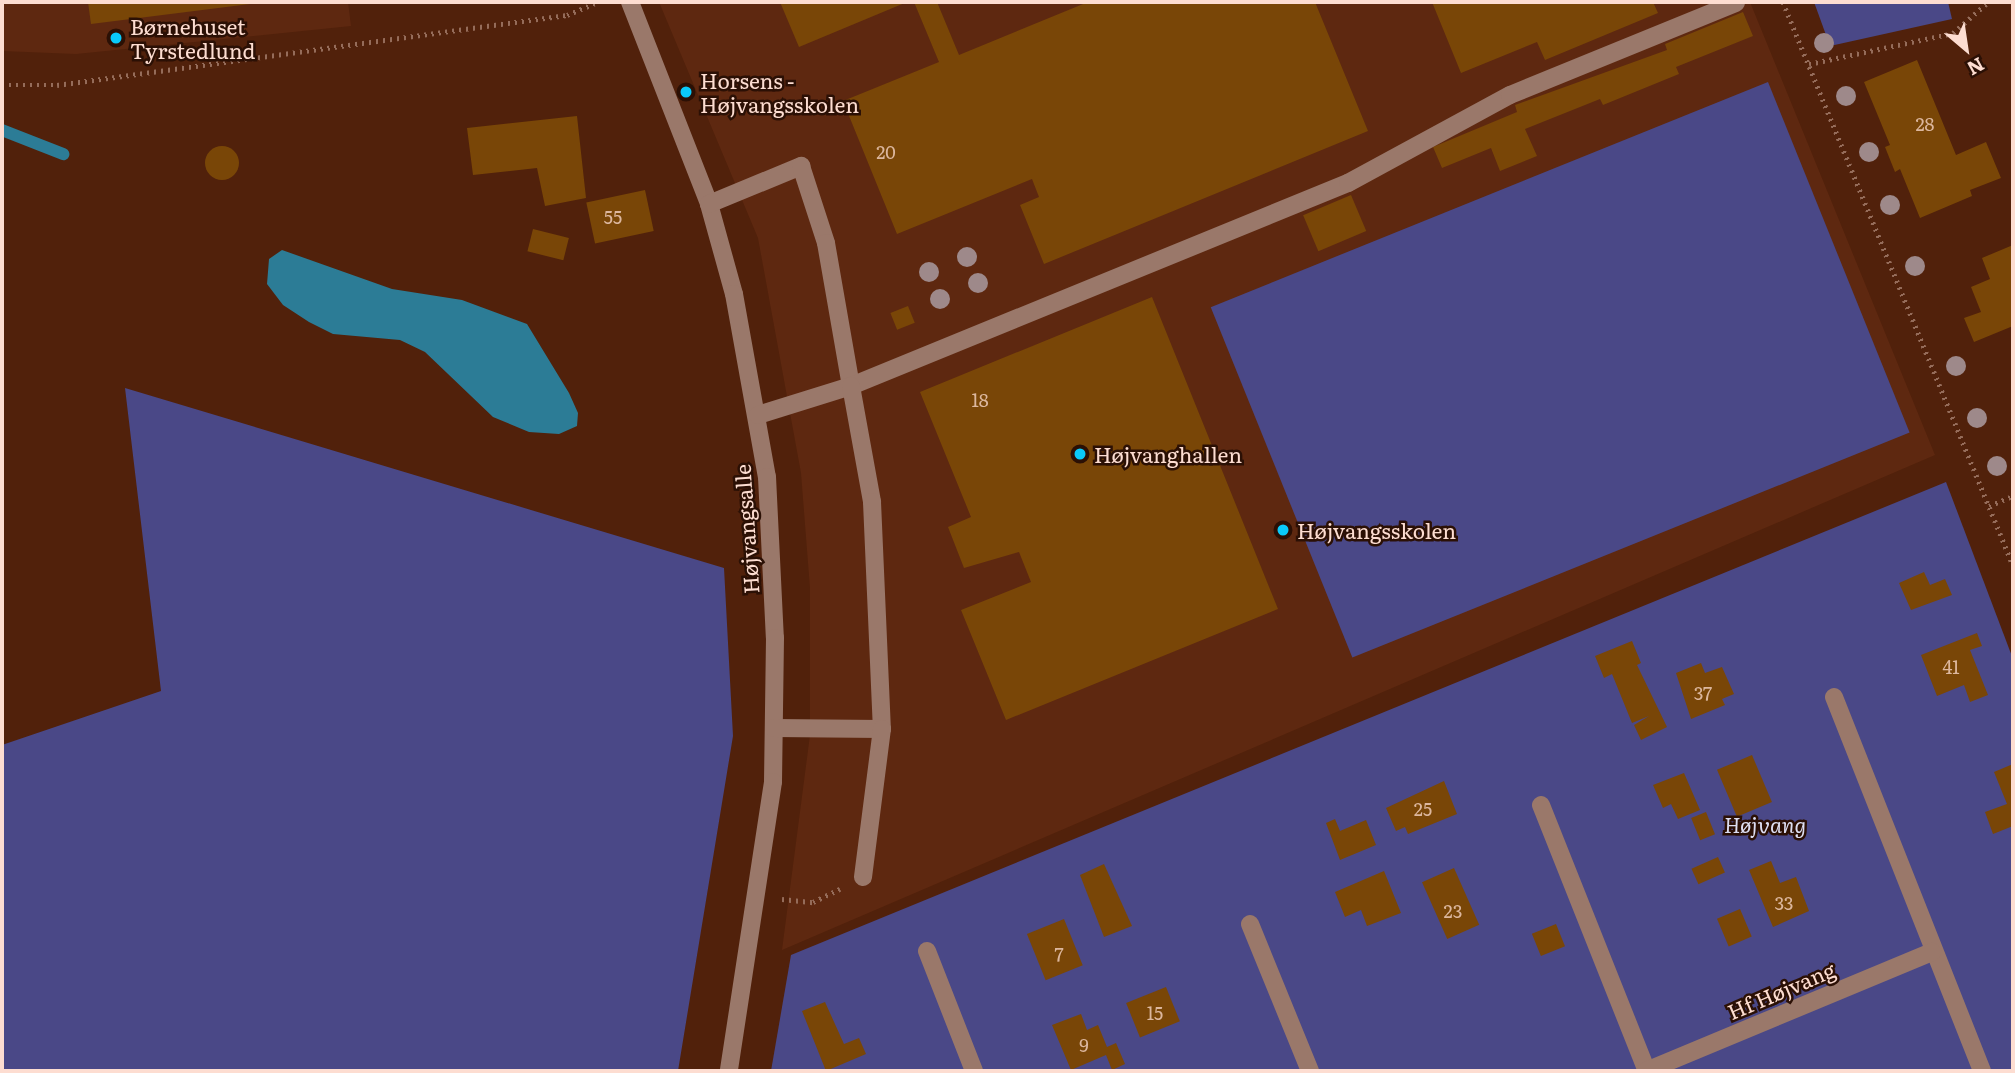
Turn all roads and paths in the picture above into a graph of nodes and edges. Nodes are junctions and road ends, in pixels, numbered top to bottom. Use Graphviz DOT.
graph roads {
  1 [pos="598,2"];
  2 [pos="630,2"];
  3 [pos="1783,2"];
  4 [pos="1988,2"];
  5 [pos="1736,3"];
  6 [pos="1809,64"];
  7 [pos="2,85"];
  8 [pos="709,204"];
  9 [pos="851,386"];
  10 [pos="758,415"];
  11 [pos="2013,496"];
  12 [pos="1989,506"];
  13 [pos="2013,565"];
  14 [pos="1834,696"];
  15 [pos="774,728"];
  16 [pos="882,729"];
  17 [pos="1541,805"];
  18 [pos="863,877"];
  19 [pos="756,897"];
  20 [pos="1250,924"];
  21 [pos="928,951"];
  22 [pos="1933,952"];
  23 [pos="729,1071"];
  24 [pos="974,1071"];
  25 [pos="1310,1071"];
  26 [pos="1646,1071"];
  27 [pos="1982,1071"];
  1 -- 7 [label="path"];
  2 -- 8 [label="street, Højvangsalle"];
  3 -- 6 [label="path"];
  4 -- 6 [label="path"];
  5 -- 9 [label="street"];
  6 -- 12 [label="path"];
  8 -- 9 [label="street"];
  8 -- 10 [label="street, Højvangsalle"];
  9 -- 10 [label="street"];
  9 -- 16 [label="street"];
  10 -- 15 [label="street, Højvangsalle"];
  11 -- 12 [label="path"];
  12 -- 13 [label="path"];
  14 -- 22 [label="street"];
  15 -- 16 [label="street"];
  15 -- 19 [label="street, Højvangsalle"];
  16 -- 18 [label="street"];
  17 -- 26 [label="street, Hf Højvang"];
  18 -- 19 [label="path"];
  19 -- 23 [label="street, Højvangsalle"];
  20 -- 25 [label="street"];
  21 -- 24 [label="street"];
  22 -- 26 [label="street, Hf Højvang"];
  22 -- 27 [label="street"];
}
